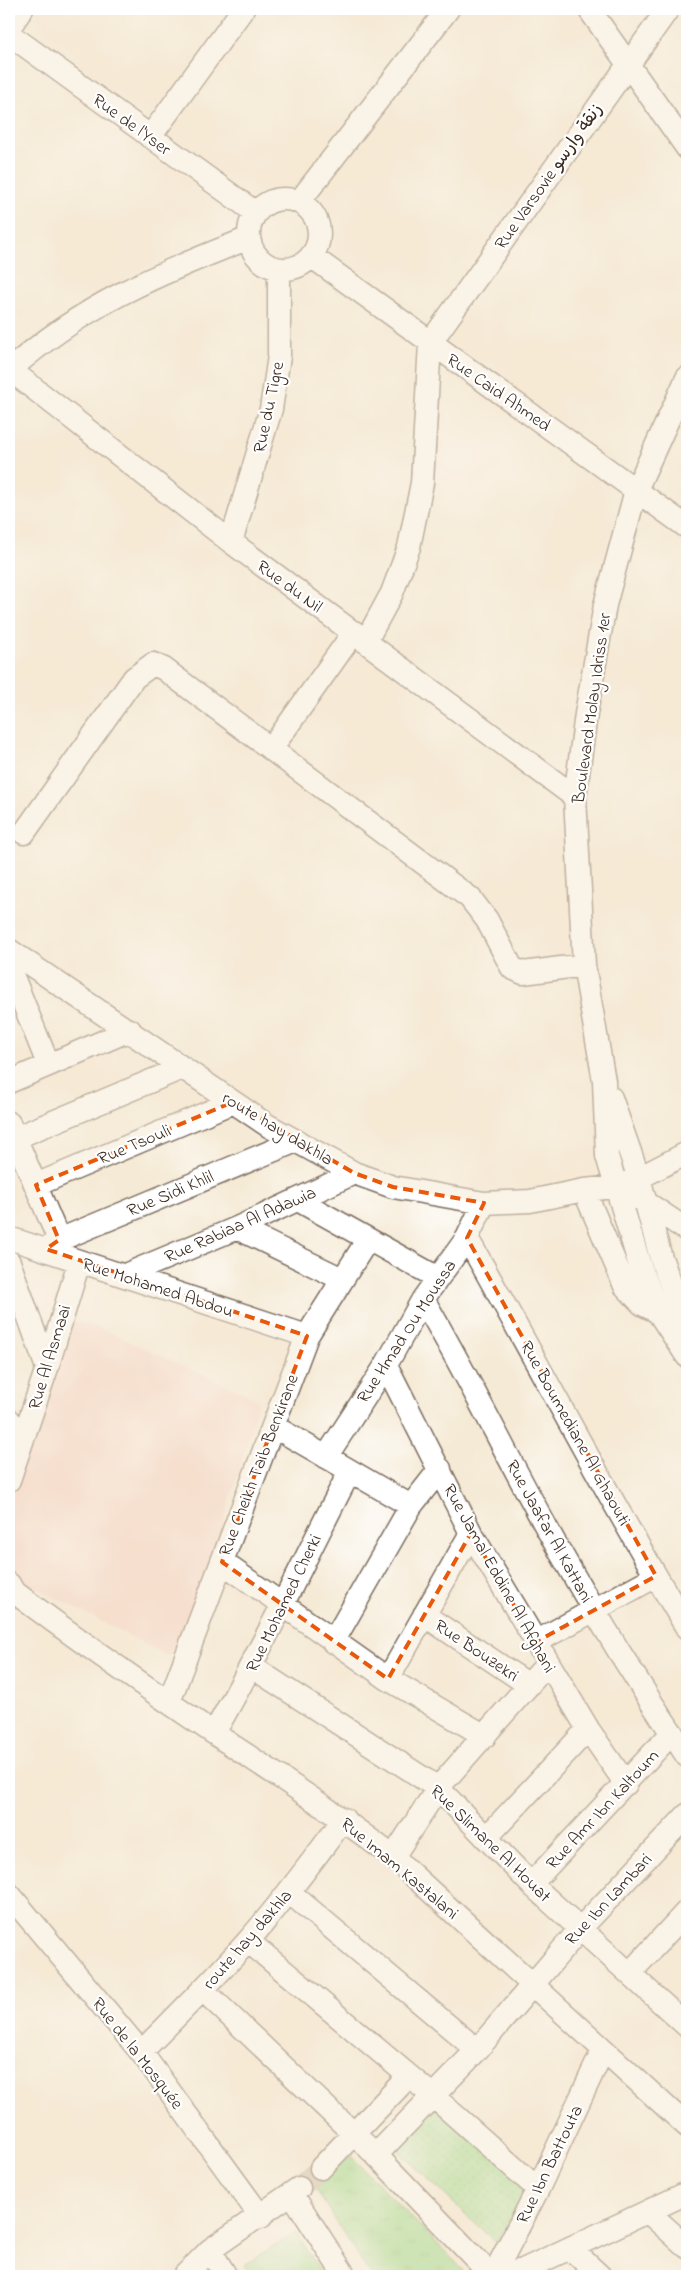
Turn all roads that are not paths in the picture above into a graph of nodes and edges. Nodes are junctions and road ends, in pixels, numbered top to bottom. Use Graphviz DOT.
graph roads {
  1 [pos="22,9"];
  2 [pos="243,9"];
  3 [pos="448,9"];
  4 [pos="589,9"];
  5 [pos="668,9"];
  6 [pos="9,28"];
  7 [pos="9,34"];
  8 [pos="627,63"];
  9 [pos="150,137"];
  10 [pos="687,148"];
  11 [pos="299,202"];
  12 [pos="256,213"];
  13 [pos="249,238"];
  14 [pos="311,256"];
  15 [pos="279,269"];
  16 [pos="430,343"];
  17 [pos="10,370"];
  18 [pos="687,378"];
  19 [pos="636,490"];
  20 [pos="687,527"];
  21 [pos="231,542"];
  22 [pos="360,637"];
  23 [pos="271,749"];
  24 [pos="576,798"];
  25 [pos="24,833"];
  26 [pos="9,950"];
  27 [pos="584,965"];
  28 [pos="9,967"];
  29 [pos="130,1030"];
  30 [pos="48,1064"];
  31 [pos="182,1068"];
  32 [pos="604,1081"];
  33 [pos="9,1082"];
  34 [pos="233,1102"];
  35 [pos="12,1131"];
  36 [pos="296,1141"];
  37 [pos="687,1153"];
  38 [pos="354,1173"];
  39 [pos="640,1178"];
  40 [pos="36,1185"];
  41 [pos="616,1187"];
  42 [pos="584,1190"];
  43 [pos="298,1200"];
  44 [pos="644,1201"];
  45 [pos="484,1203"];
  46 [pos="237,1228"];
  47 [pos="687,1230"];
  48 [pos="9,1238"];
  49 [pos="467,1238"];
  50 [pos="368,1239"];
  51 [pos="52,1244"];
  52 [pos="9,1262"];
  53 [pos="79,1262"];
  54 [pos="126,1275"];
  55 [pos="342,1278"];
  56 [pos="438,1278"];
  57 [pos="682,1292"];
  58 [pos="424,1299"];
  59 [pos="658,1312"];
  60 [pos="687,1327"];
  61 [pos="307,1336"];
  62 [pos="687,1356"];
  63 [pos="386,1365"];
  64 [pos="47,1368"];
  65 [pos="9,1420"];
  66 [pos="273,1426"];
  67 [pos="19,1449"];
  68 [pos="326,1457"];
  69 [pos="440,1469"];
  70 [pos="350,1471"];
  71 [pos="9,1480"];
  72 [pos="411,1506"];
  73 [pos="471,1533"];
  74 [pos="222,1562"];
  75 [pos="656,1576"];
  76 [pos="10,1590"];
  77 [pos="281,1605"];
  78 [pos="594,1610"];
  79 [pos="424,1615"];
  80 [pos="687,1628"];
  81 [pos="333,1642"];
  82 [pos="536,1642"];
  83 [pos="548,1663"];
  84 [pos="252,1667"];
  85 [pos="388,1679"];
  86 [pos="529,1685"];
  87 [pos="169,1702"];
  88 [pos="588,1729"];
  89 [pos="214,1733"];
  90 [pos="672,1733"];
  91 [pos="485,1736"];
  92 [pos="687,1756"];
  93 [pos="626,1784"];
  94 [pos="438,1788"];
  95 [pos="687,1815"];
  96 [pos="344,1819"];
  97 [pos="486,1838"];
  98 [pos="393,1857"];
  99 [pos="531,1884"];
  100 [pos="289,1892"];
  101 [pos="9,1894"];
  102 [pos="687,1911"];
  103 [pos="580,1929"];
  104 [pos="248,1941"];
  105 [pos="630,1973"];
  106 [pos="531,1985"];
  107 [pos="203,1990"];
  108 [pos="684,2017"];
  109 [pos="476,2050"];
  110 [pos="603,2050"];
  111 [pos="141,2052"];
  112 [pos="409,2076"];
  113 [pos="433,2096"];
  114 [pos="687,2126"];
  115 [pos="355,2133"];
  116 [pos="376,2155"];
  117 [pos="321,2168"];
  118 [pos="538,2189"];
  119 [pos="687,2193"];
  120 [pos="648,2212"];
  121 [pos="261,2217"];
  122 [pos="687,2247"];
  123 [pos="570,2248"];
  124 [pos="210,2250"];
  125 [pos="184,2276"];
  126 [pos="226,2276"];
  127 [pos="345,2276"];
  128 [pos="492,2276"];
  129 [pos="497,2276"];
  130 [pos="600,2276"];
  1 -- 6 [label="street"];
  2 -- 9 [label="street"];
  3 -- 11 [label="street"];
  4 -- 8 [label="street"];
  5 -- 8 [label="street, Rue Varsovie زنقة وارسو"];
  7 -- 9 [label="street, Rue de l'Yser"];
  8 -- 10 [label="street"];
  8 -- 16 [label="street, Rue Varsovie زنقة وارسو"];
  9 -- 12 [label="street, Rue de l'Yser"];
  11 -- 12 [label="street"];
  11 -- 14 [label="street"];
  12 -- 13 [label="street"];
  13 -- 15 [label="street"];
  13 -- 17 [label="street"];
  14 -- 15 [label="street"];
  14 -- 16 [label="street, Rue Caid Ahmed"];
  15 -- 21 [label="street, Rue du Tigre"];
  16 -- 19 [label="street, Rue Caid Ahmed"];
  16 -- 22 [label="street"];
  17 -- 21 [label="street, Rue du Nil"];
  18 -- 19 [label="street, Boulevard Molay Idriss 1er"];
  19 -- 20 [label="street, Rue Caid Ahmed"];
  19 -- 24 [label="street, Boulevard Molay Idriss 1er"];
  21 -- 22 [label="street, Rue du Nil"];
  22 -- 23 [label="street"];
  22 -- 24 [label="street, Rue du Nil"];
  23 -- 25 [label="street"];
  23 -- 27 [label="street"];
  24 -- 27 [label="street, Boulevard Molay Idriss 1er"];
  26 -- 29 [label="street, route hay dakhla"];
  27 -- 32 [label="street, Boulevard Molay Idriss 1er"];
  28 -- 30 [label="street"];
  29 -- 30 [label="street"];
  29 -- 31 [label="street, route hay dakhla"];
  30 -- 33 [label="street"];
  31 -- 34 [label="street, route hay dakhla"];
  31 -- 35 [label="street"];
  32 -- 39 [label="street, Boulevard Molay Idriss 1er"];
  32 -- 41 [label="street, Boulevard Molay Idriss 1er"];
  34 -- 36 [label="street, route hay dakhla"];
  34 -- 40 [label="street, Rue Tsouli"];
  35 -- 40 [label="street"];
  36 -- 38 [label="street, route hay dakhla"];
  36 -- 51 [label="street, Rue Sidi Khlil"];
  37 -- 39 [label="street, route hay dakhla"];
  38 -- 43 [label="street, Rue Rabiaa Al Adawia"];
  38 -- 45 [label="street, route hay dakhla"];
  39 -- 41 [label="street, route hay dakhla"];
  39 -- 44 [label="street, Boulevard Molay Idriss 1er"];
  40 -- 51 [label="street"];
  41 -- 42 [label="street, route hay dakhla"];
  41 -- 44 [label="street"];
  41 -- 59 [label="street, Boulevard Molay Idriss 1er"];
  42 -- 45 [label="street, route hay dakhla"];
  42 -- 59 [label="street"];
  43 -- 46 [label="street, Rue Rabiaa Al Adawia"];
  43 -- 50 [label="street"];
  44 -- 47 [label="street"];
  44 -- 57 [label="street, Boulevard Molay Idriss 1er"];
  45 -- 49 [label="street, Rue Hmad Ou Moussa"];
  46 -- 54 [label="street, Rue Rabiaa Al Adawia"];
  46 -- 55 [label="street"];
  48 -- 51 [label="street, Rue Mohamed Abdou"];
  49 -- 56 [label="street, Rue Hmad Ou Moussa"];
  49 -- 75 [label="street, Rue Boumediane Al Ghaouti"];
  50 -- 55 [label="street, Rue Cheikh Taib Benkirane"];
  50 -- 56 [label="street"];
  51 -- 53 [label="street, Rue Mohamed Abdou"];
  52 -- 64 [label="street"];
  53 -- 54 [label="street, Rue Mohamed Abdou"];
  53 -- 64 [label="street, Rue Al Asmaai"];
  54 -- 61 [label="street, Rue Mohamed Abdou"];
  55 -- 61 [label="street, Rue Cheikh Taib Benkirane"];
  56 -- 58 [label="street, Rue Hmad Ou Moussa"];
  57 -- 60 [label="street, Boulevard Molay Idriss 1er"];
  58 -- 63 [label="street, Rue Hmad Ou Moussa"];
  58 -- 78 [label="street, Rue Jaafar Al Kattani"];
  59 -- 62 [label="street"];
  61 -- 66 [label="street, Rue Cheikh Taib Benkirane"];
  63 -- 68 [label="street, Rue Hmad Ou Moussa"];
  63 -- 69 [label="street, Rue Jamal Eddine Al Afghani"];
  64 -- 67 [label="street, Rue Al Asmaai"];
  65 -- 67 [label="street"];
  66 -- 68 [label="street"];
  66 -- 74 [label="street, Rue Cheikh Taib Benkirane"];
  67 -- 71 [label="street, Rue Al Asmaai"];
  68 -- 70 [label="street"];
  69 -- 72 [label="street"];
  69 -- 73 [label="street, Rue Jamal Eddine Al Afghani"];
  70 -- 72 [label="street"];
  70 -- 77 [label="street, Rue Mohamed Cherki"];
  72 -- 81 [label="street"];
  73 -- 79 [label="street"];
  73 -- 82 [label="street, Rue Jamal Eddine Al Afghani"];
  74 -- 77 [label="street"];
  74 -- 87 [label="street, Rue Cheikh Taib Benkirane"];
  75 -- 78 [label="street"];
  75 -- 80 [label="street, Rue Boumediane Al Ghaouti"];
  76 -- 87 [label="street, Rue Imam Kastalani"];
  77 -- 81 [label="street"];
  77 -- 84 [label="street, Rue Mohamed Cherki"];
  78 -- 82 [label="street"];
  78 -- 90 [label="street, Rue Jaafar Al Kattani"];
  79 -- 85 [label="street"];
  79 -- 86 [label="street, Rue Bouzekri"];
  81 -- 85 [label="street"];
  82 -- 83 [label="street, Rue Jamal Eddine Al Afghani"];
  83 -- 86 [label="street"];
  83 -- 88 [label="street, Rue Jamal Eddine Al Afghani"];
  84 -- 89 [label="street, Rue Mohamed Cherki"];
  84 -- 94 [label="street, Rue Slimane Al Houat"];
  85 -- 91 [label="street"];
  86 -- 91 [label="street"];
  87 -- 89 [label="street, Rue Imam Kastalani"];
  88 -- 93 [label="street, Rue Jamal Eddine Al Afghani"];
  88 -- 97 [label="street"];
  89 -- 96 [label="street, Rue Imam Kastalani"];
  90 -- 92 [label="street, Rue Jaafar Al Kattani"];
  90 -- 93 [label="street, Rue Amr Ibn Kaltoum"];
  91 -- 94 [label="street"];
  93 -- 99 [label="street, Rue Amr Ibn Kaltoum"];
  94 -- 97 [label="street, Rue Slimane Al Houat"];
  94 -- 98 [label="street"];
  95 -- 103 [label="street, Rue Ibn Lambari"];
  96 -- 98 [label="street, Rue Imam Kastalani"];
  96 -- 100 [label="street, route hay dakhla"];
  97 -- 99 [label="street, Rue Slimane Al Houat"];
  98 -- 106 [label="street, Rue Imam Kastalani"];
  99 -- 103 [label="street, Rue Slimane Al Houat"];
  100 -- 104 [label="street, route hay dakhla"];
  100 -- 109 [label="street"];
  101 -- 111 [label="street, Rue de la Mosquée"];
  102 -- 105 [label="street"];
  103 -- 105 [label="street, Rue Slimane Al Houat"];
  103 -- 106 [label="street, Rue Ibn Lambari"];
  104 -- 107 [label="street, route hay dakhla"];
  104 -- 112 [label="street"];
  105 -- 108 [label="street, Rue Slimane Al Houat"];
  106 -- 109 [label="street, Rue Ibn Lambari"];
  106 -- 110 [label="street, Rue Imam Kastalani"];
  107 -- 111 [label="street, route hay dakhla"];
  107 -- 115 [label="street"];
  109 -- 113 [label="street, Rue Ibn Lambari"];
  110 -- 114 [label="street, Rue Imam Kastalani"];
  110 -- 118 [label="street, Rue Ibn Battouta"];
  111 -- 121 [label="street, Rue de la Mosquée"];
  112 -- 113 [label="street"];
  112 -- 115 [label="street"];
  113 -- 116 [label="street, Rue Ibn Lambari"];
  113 -- 118 [label="street"];
  115 -- 116 [label="street"];
  115 -- 117 [label="street"];
  116 -- 128 [label="street"];
  118 -- 128 [label="street, Rue Ibn Battouta"];
  119 -- 120 [label="street"];
  120 -- 122 [label="street"];
  120 -- 123 [label="street"];
  121 -- 124 [label="street"];
  121 -- 127 [label="street"];
  123 -- 129 [label="street"];
  123 -- 130 [label="street"];
  124 -- 125 [label="street"];
  124 -- 126 [label="street"];
}
